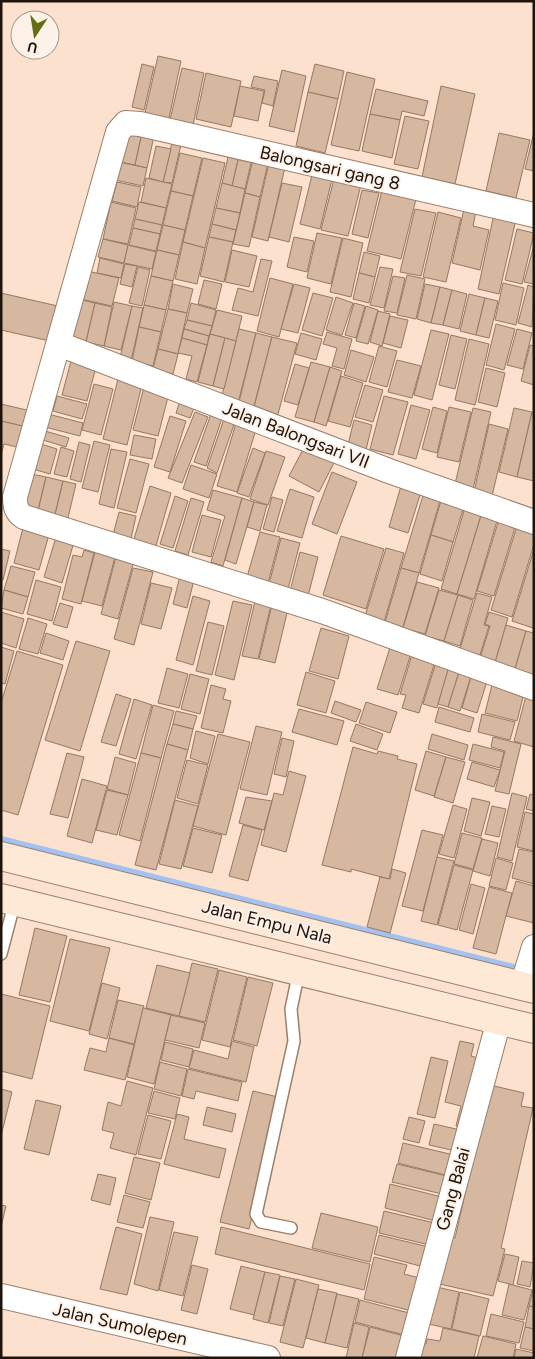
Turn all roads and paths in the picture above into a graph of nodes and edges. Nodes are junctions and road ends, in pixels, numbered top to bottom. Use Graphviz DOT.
graph roads {
  1 [pos="534,215"];
  2 [pos="59,344"];
  3 [pos="8,495"];
  4 [pos="534,522"];
  5 [pos="534,688"];
  6 [pos="1,856"];
  7 [pos="8,899"];
  8 [pos="534,947"];
  9 [pos="1,954"];
  10 [pos="405,957"];
  11 [pos="299,971"];
  12 [pos="527,983"];
  13 [pos="394,995"];
  14 [pos="499,1020"];
  15 [pos="534,1029"];
  16 [pos="291,1228"];
  17 [pos="1,1296"];
  18 [pos="268,1358"];
  19 [pos="408,1358"];
  1 -- 2 [label="street, Balongsari gang 8"];
  2 -- 3 [label="street"];
  2 -- 4 [label="street, Jalan Balongsari VII"];
  3 -- 5 [label="street"];
  6 -- 10 [label="main road, Jalan Empu Nala"];
  7 -- 9 [label="lane"];
  7 -- 11 [label="main road"];
  8 -- 12 [label="street"];
  10 -- 12 [label="main road, Jalan Empu Nala"];
  10 -- 13 [label="main road"];
  11 -- 13 [label="main road"];
  11 -- 16 [label="lane"];
  13 -- 14 [label="main road"];
  14 -- 15 [label="main road"];
  14 -- 19 [label="street, Gang Balai"];
  17 -- 18 [label="street, Jalan Sumolepen"];
}
